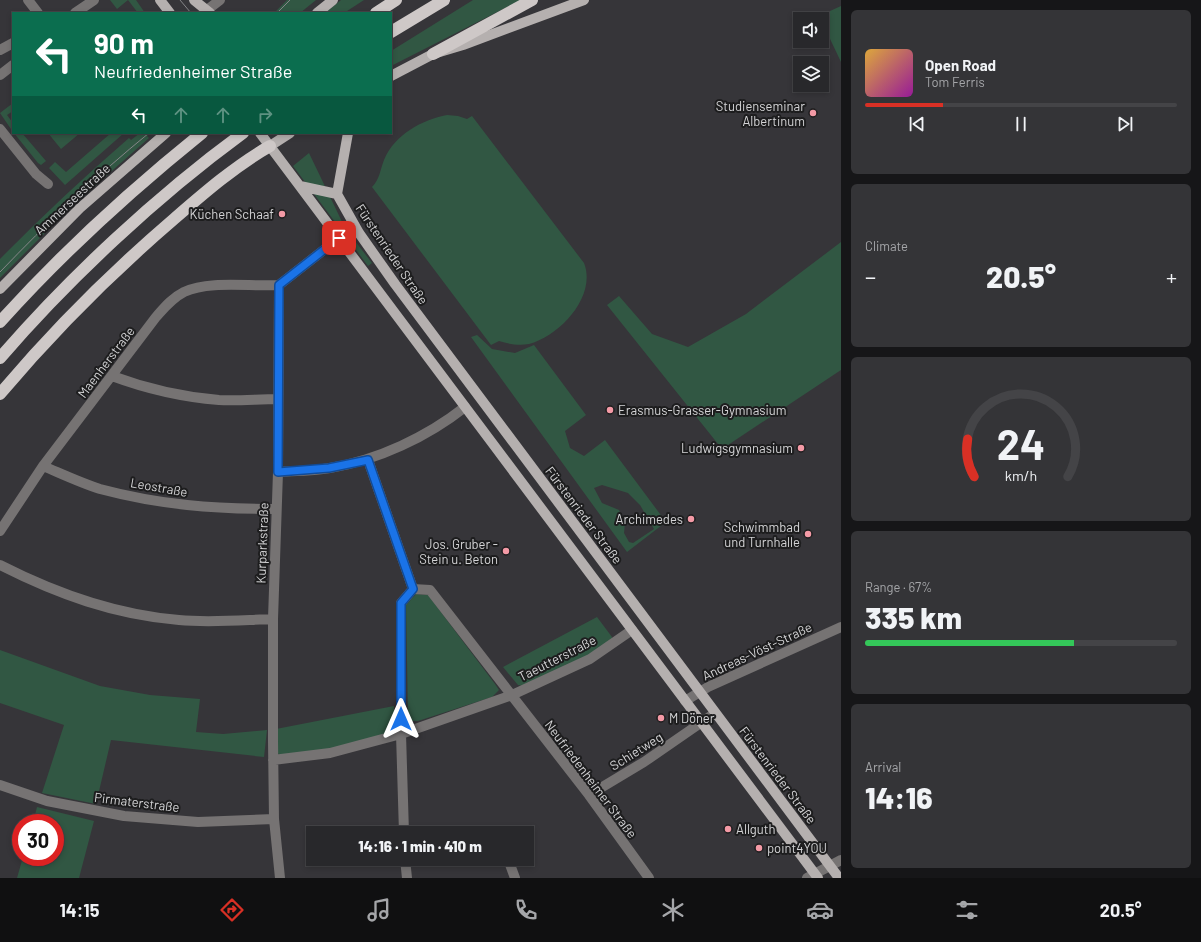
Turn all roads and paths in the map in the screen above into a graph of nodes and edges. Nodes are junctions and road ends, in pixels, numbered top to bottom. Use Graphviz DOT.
graph roads {
  1 [pos="28,0"];
  2 [pos="94,0"];
  3 [pos="160,0"];
  4 [pos="194,0"];
  5 [pos="220,0"];
  6 [pos="333,0"];
  7 [pos="396,0"];
  8 [pos="444,0"];
  9 [pos="532,0"];
  10 [pos="584,0"];
  11 [pos="37,12"];
  12 [pos="76,12"];
  13 [pos="169,12"];
  14 [pos="208,12"];
  15 [pos="317,12"];
  16 [pos="378,12"];
  17 [pos="392,31"];
  18 [pos="12,44"];
  19 [pos="0,50"];
  20 [pos="432,54"];
  21 [pos="12,66"];
  22 [pos="0,75"];
  23 [pos="392,75"];
  24 [pos="0,129"];
  25 [pos="165,134"];
  26 [pos="201,134"];
  27 [pos="242,134"];
  28 [pos="286,134"];
  29 [pos="348,134"];
  30 [pos="265,139"];
  31 [pos="48,184"];
  32 [pos="300,186"];
  33 [pos="337,194"];
  34 [pos="339,238"];
  35 [pos="279,285"];
  36 [pos="0,289"];
  37 [pos="0,322"];
  38 [pos="0,358"];
  39 [pos="112,376"];
  40 [pos="0,394"];
  41 [pos="278,399"];
  42 [pos="465,407"];
  43 [pos="368,460"];
  44 [pos="43,466"];
  45 [pos="278,472"];
  46 [pos="276,509"];
  47 [pos="0,531"];
  48 [pos="0,565"];
  49 [pos="413,589"];
  50 [pos="273,619"];
  51 [pos="841,627"];
  52 [pos="632,630"];
  53 [pos="699,692"];
  54 [pos="512,695"];
  55 [pos="685,701"];
  56 [pos="715,713"];
  57 [pos="702,723"];
  58 [pos="401,734"];
  59 [pos="273,760"];
  60 [pos="0,785"];
  61 [pos="589,795"];
  62 [pos="274,819"];
  63 [pos="404,826"];
  64 [pos="841,860"];
  65 [pos="406,866"];
  66 [pos="511,866"];
  67 [pos="818,873"];
  68 [pos="280,878"];
  69 [pos="407,878"];
  70 [pos="515,878"];
  71 [pos="649,878"];
  72 [pos="839,878"];
  1 -- 11 [label="street"];
  2 -- 12 [label="street"];
  3 -- 13 [label="main road"];
  4 -- 14 [label="main road"];
  5 -- 14 [label="street"];
  6 -- 15 [label="main road"];
  7 -- 16 [label="highway"];
  8 -- 17 [label="highway"];
  9 -- 20 [label="highway"];
  10 -- 20 [label="main road"];
  18 -- 19 [label="street"];
  20 -- 23 [label="main road"];
  21 -- 22 [label="street"];
  24 -- 31 [label="street"];
  25 -- 36 [label="main road, Ammerseestraße"];
  26 -- 37 [label="highway"];
  27 -- 38 [label="highway"];
  28 -- 30 [label="main road"];
  29 -- 33 [label="main road"];
  30 -- 32 [label="main road, Fürstenrieder Straße"];
  30 -- 40 [label="highway"];
  32 -- 33 [label="main road"];
  32 -- 34 [label="main road, Fürstenrieder Straße"];
  33 -- 53 [label="main road, Fürstenrieder Straße"];
  34 -- 35 [label="street"];
  34 -- 42 [label="main road, Fürstenrieder Straße"];
  35 -- 39 [label="street, Maenherstraße"];
  35 -- 41 [label="street, Kurparkstraße"];
  39 -- 41 [label="street"];
  39 -- 44 [label="street, Maenherstraße"];
  41 -- 45 [label="street, Kurparkstraße"];
  42 -- 43 [label="street"];
  42 -- 52 [label="main road, Fürstenrieder Straße"];
  43 -- 45 [label="street"];
  43 -- 49 [label="street"];
  44 -- 46 [label="street, Leostraße"];
  44 -- 47 [label="street, Maenherstraße"];
  45 -- 46 [label="street, Kurparkstraße"];
  46 -- 50 [label="street, Kurparkstraße"];
  48 -- 50 [label="street"];
  49 -- 54 [label="street, Neufriedenheimer Straße"];
  49 -- 58 [label="street"];
  50 -- 59 [label="street, Kurparkstraße"];
  51 -- 53 [label="street, Andreas-Vöst-Straße"];
  52 -- 54 [label="street, Taeutterstraße"];
  52 -- 55 [label="main road, Fürstenrieder Straße"];
  53 -- 55 [label="street, Andreas-Vöst-Straße"];
  53 -- 56 [label="main road, Fürstenrieder Straße"];
  54 -- 58 [label="street, Taeutterstraße"];
  54 -- 61 [label="street, Neufriedenheimer Straße"];
  55 -- 57 [label="main road, Fürstenrieder Straße"];
  56 -- 57 [label="street, Schietweg"];
  56 -- 67 [label="main road, Fürstenrieder Straße"];
  57 -- 61 [label="street, Schietweg"];
  57 -- 67 [label="main road, Fürstenrieder Straße"];
  58 -- 59 [label="street"];
  58 -- 63 [label="street"];
  59 -- 62 [label="street, Kurparkstraße"];
  60 -- 62 [label="street, Pirmaterstraße"];
  61 -- 71 [label="street, Neufriedenheimer Straße"];
  62 -- 68 [label="street, Kurparkstraße"];
  64 -- 67 [label="street"];
  65 -- 69 [label="street"];
  66 -- 70 [label="street"];
  67 -- 72 [label="main road, Fürstenrieder Straße"];
}
